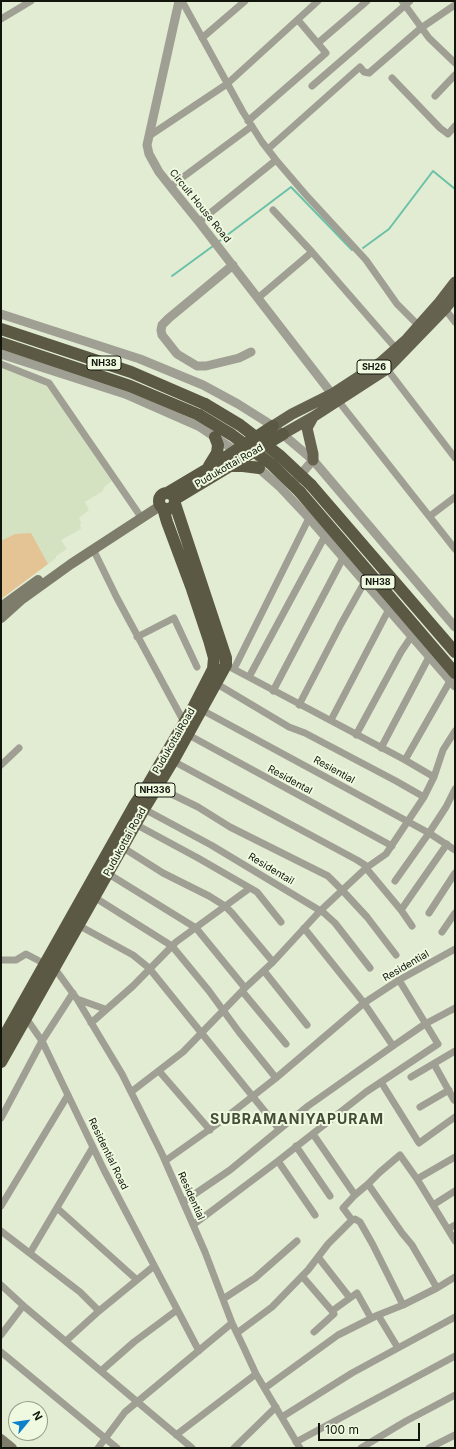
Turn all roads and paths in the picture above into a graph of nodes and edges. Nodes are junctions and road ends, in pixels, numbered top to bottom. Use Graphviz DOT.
graph roads {
  1 [pos="31,1"];
  2 [pos="181,1"];
  3 [pos="245,1"];
  4 [pos="318,1"];
  5 [pos="367,1"];
  6 [pos="405,2"];
  7 [pos="455,5"];
  8 [pos="1,19"];
  9 [pos="298,20"];
  10 [pos="421,28"];
  11 [pos="202,38"];
  12 [pos="318,43"];
  13 [pos="455,63"];
  14 [pos="455,75"];
  15 [pos="392,78"];
  16 [pos="227,84"];
  17 [pos="312,86"];
  18 [pos="435,96"];
  19 [pos="250,123"];
  20 [pos="455,126"];
  21 [pos="149,136"];
  22 [pos="268,149"];
  23 [pos="276,160"];
  24 [pos="170,186"];
  25 [pos="273,210"];
  26 [pos="199,222"];
  27 [pos="312,252"];
  28 [pos="232,265"];
  29 [pos="455,282"];
  30 [pos="455,296"];
  31 [pos="258,298"];
  32 [pos="445,310"];
  33 [pos="1,314"];
  34 [pos="455,322"];
  35 [pos="419,326"];
  36 [pos="1,329"];
  37 [pos="1,343"];
  38 [pos="251,352"];
  39 [pos="399,352"];
  40 [pos="1,354"];
  41 [pos="1,364"];
  42 [pos="387,369"];
  43 [pos="219,394"];
  44 [pos="335,397"];
  45 [pos="313,417"];
  46 [pos="199,421"];
  47 [pos="273,426"];
  48 [pos="283,434"];
  49 [pos="215,437"];
  50 [pos="241,454"];
  51 [pos="455,458"];
  52 [pos="313,460"];
  53 [pos="230,466"];
  54 [pos="259,468"];
  55 [pos="206,470"];
  56 [pos="192,484"];
  57 [pos="286,493"];
  58 [pos="455,497"];
  59 [pos="167,501"];
  60 [pos="139,514"];
  61 [pos="430,516"];
  62 [pos="309,518"];
  63 [pos="325,536"];
  64 [pos="93,549"];
  65 [pos="455,549"];
  66 [pos="343,558"];
  67 [pos="69,561"];
  68 [pos="364,583"];
  69 [pos="1,607"];
  70 [pos="388,611"];
  71 [pos="1,618"];
  72 [pos="455,627"];
  73 [pos="137,637"];
  74 [pos="412,637"];
  75 [pos="455,652"];
  76 [pos="429,657"];
  77 [pos="197,667"];
  78 [pos="230,667"];
  79 [pos="249,677"];
  80 [pos="453,680"];
  81 [pos="217,684"];
  82 [pos="273,691"];
  83 [pos="299,705"];
  84 [pos="202,710"];
  85 [pos="330,720"];
  86 [pos="184,729"];
  87 [pos="455,730"];
  88 [pos="356,735"];
  89 [pos="19,748"];
  90 [pos="380,748"];
  91 [pos="405,760"];
  92 [pos="173,761"];
  93 [pos="1,765"];
  94 [pos="434,777"];
  95 [pos="157,787"];
  96 [pos="455,789"];
  97 [pos="424,797"];
  98 [pos="144,808"];
  99 [pos="407,821"];
  100 [pos="135,824"];
  101 [pos="429,833"];
  102 [pos="447,844"];
  103 [pos="392,846"];
  104 [pos="122,848"];
  105 [pos="455,850"];
  106 [pos="367,868"];
  107 [pos="108,873"];
  108 [pos="455,873"];
  109 [pos="395,882"];
  110 [pos="250,888"];
  111 [pos="342,890"];
  112 [pos="94,897"];
  113 [pos="225,906"];
  114 [pos="401,910"];
  115 [pos="320,911"];
  116 [pos="429,913"];
  117 [pos="455,913"];
  118 [pos="282,922"];
  119 [pos="78,925"];
  120 [pos="412,926"];
  121 [pos="196,928"];
  122 [pos="304,928"];
  123 [pos="442,932"];
  124 [pos="172,946"];
  125 [pos="455,949"];
  126 [pos="396,955"];
  127 [pos="1,960"];
  128 [pos="273,962"];
  129 [pos="49,964"];
  130 [pos="150,968"];
  131 [pos="370,968"];
  132 [pos="264,971"];
  133 [pos="399,980"];
  134 [pos="243,990"];
  135 [pos="75,996"];
  136 [pos="364,1003"];
  137 [pos="455,1008"];
  138 [pos="105,1009"];
  139 [pos="224,1010"];
  140 [pos="26,1018"];
  141 [pos="91,1023"];
  142 [pos="425,1024"];
  143 [pos="307,1025"];
  144 [pos="202,1033"];
  145 [pos="42,1041"];
  146 [pos="1,1042"];
  147 [pos="286,1044"];
  148 [pos="393,1046"];
  149 [pos="455,1052"];
  150 [pos="1,1062"];
  151 [pos="434,1064"];
  152 [pos="159,1071"];
  153 [pos="411,1077"];
  154 [pos="276,1078"];
  155 [pos="381,1082"];
  156 [pos="449,1090"];
  157 [pos="131,1092"];
  158 [pos="68,1095"];
  159 [pos="253,1096"];
  160 [pos="455,1100"];
  161 [pos="420,1107"];
  162 [pos="455,1117"];
  163 [pos="1,1118"];
  164 [pos="279,1129"];
  165 [pos="210,1130"];
  166 [pos="313,1134"];
  167 [pos="296,1146"];
  168 [pos="93,1147"];
  169 [pos="455,1157"];
  170 [pos="165,1161"];
  171 [pos="278,1161"];
  172 [pos="417,1179"];
  173 [pos="368,1184"];
  174 [pos="455,1191"];
  175 [pos="355,1195"];
  176 [pos="330,1196"];
  177 [pos="183,1202"];
  178 [pos="433,1205"];
  179 [pos="1,1206"];
  180 [pos="57,1208"];
  181 [pos="315,1214"];
  182 [pos="352,1220"];
  183 [pos="194,1225"];
  184 [pos="455,1225"];
  185 [pos="448,1229"];
  186 [pos="1,1231"];
  187 [pos="455,1241"];
  188 [pos="297,1242"];
  189 [pos="30,1253"];
  190 [pos="318,1257"];
  191 [pos="154,1266"];
  192 [pos="302,1276"];
  193 [pos="455,1278"];
  194 [pos="137,1280"];
  195 [pos="1,1285"];
  196 [pos="437,1288"];
  197 [pos="350,1298"];
  198 [pos="223,1299"];
  199 [pos="403,1305"];
  200 [pos="23,1306"];
  201 [pos="177,1310"];
  202 [pos="99,1311"];
  203 [pos="332,1311"];
  204 [pos="378,1315"];
  205 [pos="455,1317"];
  206 [pos="371,1318"];
  207 [pos="232,1323"];
  208 [pos="314,1332"];
  209 [pos="237,1333"];
  210 [pos="1,1335"];
  211 [pos="66,1341"];
  212 [pos="398,1348"];
  213 [pos="199,1351"];
  214 [pos="1,1352"];
  215 [pos="455,1356"];
  216 [pos="101,1371"];
  217 [pos="256,1374"];
  218 [pos="265,1388"];
  219 [pos="455,1395"];
  220 [pos="138,1402"];
  221 [pos="276,1407"];
  222 [pos="282,1417"];
  223 [pos="176,1435"];
  224 [pos="455,1435"];
  225 [pos="105,1438"];
  226 [pos="1,1439"];
  227 [pos="298,1445"];
  228 [pos="12,1448"];
  229 [pos="98,1448"];
  230 [pos="118,1448"];
  231 [pos="192,1448"];
  232 [pos="234,1448"];
  233 [pos="361,1448"];
  234 [pos="429,1448"];
  1 -- 8 [label="street"];
  2 -- 11 [label="street"];
  2 -- 21 [label="street, Circuit House Road"];
  3 -- 11 [label="street"];
  4 -- 9 [label="street"];
  5 -- 12 [label="street"];
  6 -- 10 [label="street"];
  6 -- 17 [label="street"];
  7 -- 10 [label="street"];
  9 -- 12 [label="street"];
  9 -- 16 [label="street"];
  10 -- 13 [label="street"];
  10 -- 22 [label="street"];
  11 -- 16 [label="street"];
  12 -- 19 [label="street"];
  14 -- 18 [label="street"];
  15 -- 20 [label="street"];
  16 -- 19 [label="street"];
  16 -- 21 [label="street"];
  19 -- 22 [label="street"];
  19 -- 24 [label="street"];
  21 -- 24 [label="street, Circuit House Road"];
  22 -- 23 [label="street"];
  23 -- 26 [label="street"];
  23 -- 35 [label="street"];
  24 -- 26 [label="street, Circuit House Road"];
  25 -- 27 [label="street"];
  26 -- 28 [label="street, Circuit House Road"];
  27 -- 31 [label="street"];
  27 -- 39 [label="street"];
  28 -- 31 [label="street, Circuit House Road"];
  28 -- 38 [label="street"];
  29 -- 35 [label="main road, SH26"];
  30 -- 32 [label="main road, SH26"];
  31 -- 44 [label="street, Circuit House Road"];
  32 -- 34 [label="street"];
  32 -- 39 [label="main road, SH26"];
  33 -- 43 [label="street"];
  35 -- 39 [label="main road, SH26"];
  36 -- 75 [label="highway, NH38, bridge"];
  37 -- 46 [label="highway, NH38"];
  39 -- 42 [label="main road, SH26"];
  39 -- 44 [label="main road, SH26"];
  40 -- 46 [label="street"];
  41 -- 60 [label="street"];
  42 -- 44 [label="main road, SH26"];
  42 -- 51 [label="street"];
  43 -- 46 [label="street"];
  43 -- 47 [label="street"];
  44 -- 45 [label="main road, SH26"];
  44 -- 47 [label="main road, SH26"];
  44 -- 61 [label="street"];
  45 -- 48 [label="main road, SH26"];
  45 -- 52 [label="main road"];
  46 -- 49 [label="street"];
  46 -- 80 [label="highway, NH38, bridge"];
  47 -- 48 [label="street"];
  47 -- 50 [label="highway, Pudukottai Road"];
  48 -- 50 [label="highway, Pudukottai Road"];
  48 -- 52 [label="street"];
  49 -- 50 [label="street"];
  49 -- 55 [label="highway"];
  50 -- 53 [label="highway, Pudukottai Road"];
  50 -- 54 [label="street"];
  50 -- 55 [label="highway, Pudukottai Road"];
  52 -- 57 [label="street"];
  52 -- 72 [label="street"];
  53 -- 54 [label="highway"];
  53 -- 56 [label="highway, Pudukottai Road"];
  54 -- 57 [label="street"];
  55 -- 56 [label="highway, Pudukottai Road"];
  56 -- 59 [label="highway, Pudukottai Road"];
  57 -- 62 [label="street"];
  58 -- 61 [label="street"];
  59 -- 60 [label="main road"];
  59 -- 78 [label="highway"];
  59 -- 86 [label="highway, PudukottaiRoad / NH336"];
  60 -- 64 [label="main road"];
  60 -- 67 [label="main road"];
  61 -- 65 [label="street"];
  62 -- 63 [label="street"];
  62 -- 78 [label="street"];
  63 -- 66 [label="street"];
  63 -- 79 [label="street"];
  64 -- 67 [label="main road"];
  64 -- 73 [label="street"];
  66 -- 68 [label="street"];
  66 -- 82 [label="street"];
  67 -- 69 [label="main road"];
  67 -- 71 [label="main road"];
  68 -- 70 [label="street"];
  68 -- 83 [label="street"];
  70 -- 74 [label="street"];
  70 -- 85 [label="street"];
  73 -- 77 [label="street"];
  73 -- 86 [label="street"];
  74 -- 76 [label="street"];
  74 -- 88 [label="street"];
  76 -- 80 [label="street"];
  76 -- 90 [label="street"];
  78 -- 79 [label="street"];
  78 -- 81 [label="highway, Pudukottai Road / NH336"];
  79 -- 82 [label="street"];
  80 -- 91 [label="street"];
  81 -- 84 [label="highway, Pudukottai Road / NH336"];
  81 -- 97 [label="street"];
  82 -- 83 [label="street"];
  83 -- 85 [label="street"];
  84 -- 86 [label="highway, Pudukottai Road / NH336"];
  84 -- 99 [label="street, Resiential"];
  85 -- 88 [label="street"];
  86 -- 92 [label="highway, Pudukottai Road / NH336"];
  86 -- 103 [label="street, Residental"];
  86 -- 129 [label="highway, PudukottaiRoad / NH336"];
  87 -- 94 [label="street"];
  88 -- 90 [label="street"];
  89 -- 93 [label="street"];
  90 -- 91 [label="street"];
  91 -- 94 [label="street"];
  92 -- 95 [label="highway, Pudukottai Road / NH336"];
  92 -- 106 [label="street"];
  94 -- 97 [label="street"];
  95 -- 98 [label="highway, Pudukottai Road / NH336"];
  95 -- 111 [label="street"];
  96 -- 101 [label="street"];
  97 -- 99 [label="street"];
  98 -- 100 [label="highway, Pudukottai Road / NH336"];
  98 -- 115 [label="street, Residentail"];
  99 -- 101 [label="street, Resiential"];
  99 -- 103 [label="street"];
  100 -- 104 [label="highway, Pudukottai Road / NH336"];
  100 -- 110 [label="street"];
  101 -- 102 [label="street, Resiential"];
  101 -- 109 [label="street"];
  102 -- 105 [label="street, Resiential"];
  102 -- 114 [label="street"];
  103 -- 106 [label="street"];
  104 -- 107 [label="highway, Pudukottai Road / NH336"];
  104 -- 113 [label="street"];
  106 -- 111 [label="street"];
  106 -- 114 [label="street"];
  107 -- 112 [label="highway, Pudukottai Road / NH336"];
  107 -- 121 [label="street"];
  108 -- 116 [label="street"];
  110 -- 113 [label="street"];
  110 -- 118 [label="street"];
  111 -- 115 [label="street"];
  111 -- 126 [label="street"];
  112 -- 119 [label="highway, Pudukottai Road / NH336"];
  112 -- 124 [label="street"];
  113 -- 121 [label="street"];
  113 -- 128 [label="street"];
  114 -- 120 [label="street"];
  115 -- 122 [label="street"];
  115 -- 131 [label="street, Residentail"];
  117 -- 123 [label="street"];
  119 -- 129 [label="highway, Pudukottai Road / NH336"];
  119 -- 130 [label="street"];
  121 -- 124 [label="street"];
  121 -- 134 [label="street"];
  122 -- 128 [label="street"];
  122 -- 136 [label="street"];
  124 -- 130 [label="street"];
  124 -- 139 [label="street"];
  125 -- 133 [label="street, Residential"];
  127 -- 129 [label="street"];
  128 -- 132 [label="street"];
  129 -- 135 [label="street, Residential"];
  129 -- 140 [label="highway, Pudukottai Road / NH336"];
  129 -- 146 [label="highway, PudukottaiRoad / NH336"];
  130 -- 138 [label="street"];
  130 -- 144 [label="street"];
  132 -- 134 [label="street"];
  132 -- 143 [label="street"];
  133 -- 136 [label="street, Residential"];
  133 -- 142 [label="street"];
  134 -- 139 [label="street"];
  134 -- 147 [label="street"];
  135 -- 138 [label="street"];
  135 -- 141 [label="street, Residential"];
  135 -- 145 [label="street"];
  136 -- 148 [label="street"];
  136 -- 154 [label="street, Residential"];
  137 -- 142 [label="street"];
  138 -- 141 [label="street"];
  139 -- 144 [label="street"];
  139 -- 154 [label="street"];
  140 -- 145 [label="street, Residential Road"];
  140 -- 150 [label="highway, Pudukottai Road / NH336"];
  141 -- 157 [label="street, Residential"];
  142 -- 148 [label="street"];
  142 -- 155 [label="street"];
  144 -- 152 [label="street"];
  144 -- 159 [label="street"];
  145 -- 158 [label="street, Residential Road"];
  145 -- 163 [label="street"];
  148 -- 164 [label="street"];
  149 -- 151 [label="street"];
  151 -- 153 [label="street"];
  151 -- 156 [label="street"];
  152 -- 157 [label="street"];
  152 -- 165 [label="street"];
  154 -- 159 [label="street, Residential"];
  155 -- 162 [label="street"];
  155 -- 166 [label="street"];
  156 -- 160 [label="street"];
  156 -- 161 [label="street"];
  157 -- 170 [label="street, Residential"];
  158 -- 168 [label="street, Residential Road"];
  158 -- 179 [label="street"];
  159 -- 164 [label="street"];
  159 -- 165 [label="street, Residential"];
  164 -- 177 [label="street"];
  165 -- 170 [label="street, Residential"];
  166 -- 167 [label="street"];
  166 -- 175 [label="street"];
  167 -- 171 [label="street"];
  167 -- 176 [label="street"];
  168 -- 180 [label="street"];
  168 -- 191 [label="street, Residential Road"];
  169 -- 172 [label="street"];
  170 -- 177 [label="street, Residential"];
  171 -- 181 [label="street"];
  171 -- 183 [label="street"];
  172 -- 173 [label="street"];
  172 -- 178 [label="street"];
  173 -- 175 [label="street"];
  173 -- 196 [label="street"];
  174 -- 178 [label="street"];
  175 -- 182 [label="street"];
  177 -- 183 [label="street, Residential"];
  178 -- 185 [label="street"];
  180 -- 189 [label="street"];
  180 -- 194 [label="street"];
  182 -- 190 [label="street"];
  182 -- 199 [label="street"];
  183 -- 198 [label="street, Residential"];
  184 -- 185 [label="street"];
  185 -- 187 [label="street"];
  186 -- 189 [label="street"];
  188 -- 198 [label="street"];
  189 -- 202 [label="street"];
  190 -- 192 [label="street"];
  190 -- 197 [label="street"];
  191 -- 194 [label="street"];
  191 -- 201 [label="street, Residential Road"];
  192 -- 203 [label="street"];
  192 -- 209 [label="street"];
  193 -- 196 [label="street"];
  194 -- 202 [label="street"];
  195 -- 200 [label="street"];
  196 -- 199 [label="street"];
  197 -- 203 [label="street"];
  197 -- 206 [label="street"];
  198 -- 207 [label="street, Residential"];
  199 -- 204 [label="street"];
  200 -- 210 [label="street"];
  200 -- 211 [label="street"];
  201 -- 213 [label="street, Residential Road"];
  201 -- 216 [label="street"];
  202 -- 211 [label="street"];
  203 -- 208 [label="street"];
  204 -- 206 [label="street"];
  204 -- 212 [label="street"];
  205 -- 212 [label="street"];
  206 -- 218 [label="street"];
  207 -- 209 [label="street, Residential"];
  207 -- 213 [label="street"];
  209 -- 217 [label="street, Residential"];
  211 -- 216 [label="street"];
  212 -- 222 [label="street"];
  213 -- 220 [label="street"];
  214 -- 225 [label="street"];
  215 -- 227 [label="street"];
  216 -- 220 [label="street"];
  217 -- 218 [label="street, Residential"];
  217 -- 223 [label="street"];
  218 -- 221 [label="street, Residential"];
  219 -- 233 [label="street"];
  220 -- 223 [label="street"];
  220 -- 225 [label="street"];
  221 -- 222 [label="street, Residential"];
  221 -- 232 [label="street"];
  222 -- 227 [label="street, Residential"];
  223 -- 231 [label="street"];
  224 -- 234 [label="street"];
  225 -- 229 [label="street"];
  225 -- 230 [label="street"];
  226 -- 228 [label="main road"];
}
